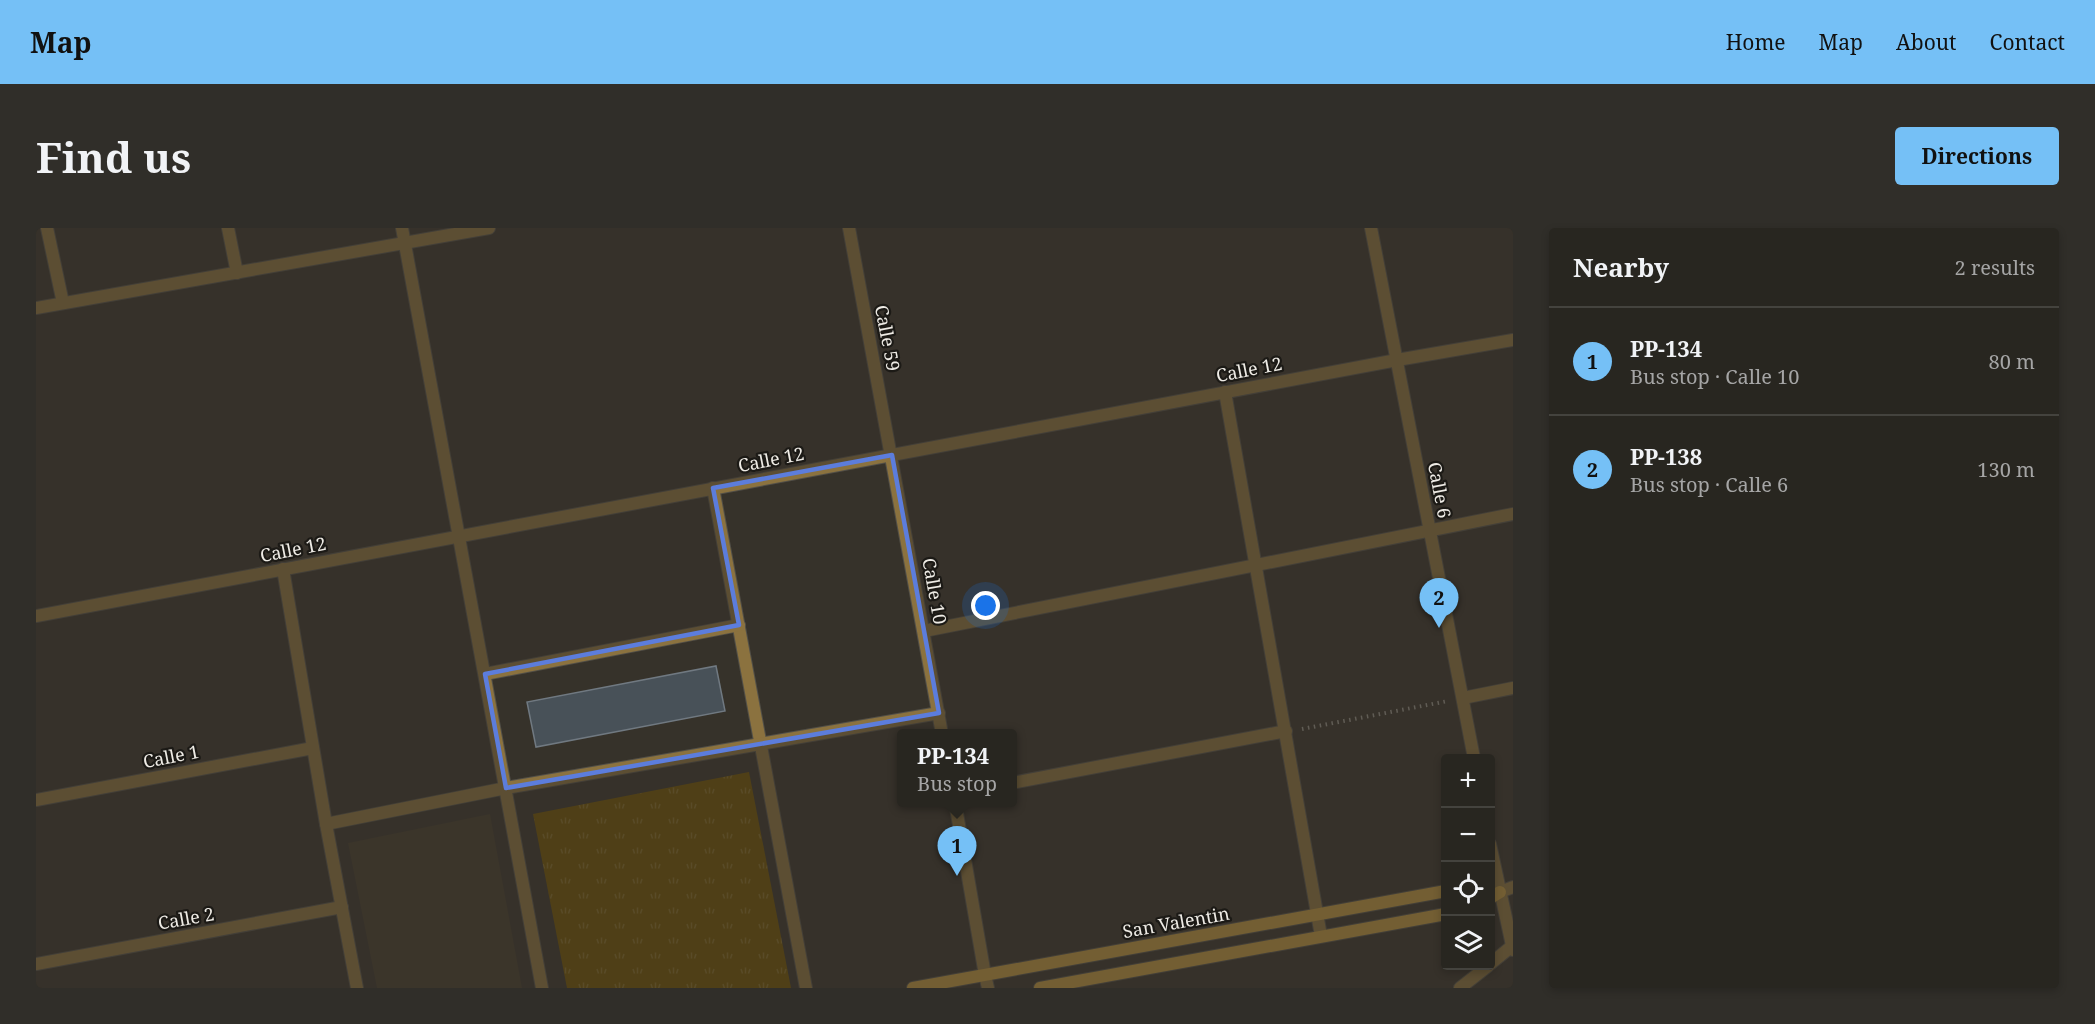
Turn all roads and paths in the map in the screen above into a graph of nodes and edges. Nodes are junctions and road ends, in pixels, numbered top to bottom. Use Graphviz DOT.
graph roads {
  1 [pos="47,228"];
  2 [pos="228,228"];
  3 [pos="402,228"];
  4 [pos="489,228"];
  5 [pos="849,228"];
  6 [pos="1371,228"];
  7 [pos="405,244"];
  8 [pos="237,273"];
  9 [pos="63,303"];
  10 [pos="36,308"];
  11 [pos="1513,340"];
  12 [pos="1396,360"];
  13 [pos="1225,392"];
  14 [pos="892,455"];
  15 [pos="713,488"];
  16 [pos="1513,514"];
  17 [pos="1430,532"];
  18 [pos="459,536"];
  19 [pos="1256,566"];
  20 [pos="283,569"];
  21 [pos="36,616"];
  22 [pos="739,625"];
  23 [pos="924,631"];
  24 [pos="485,674"];
  25 [pos="1513,688"];
  26 [pos="1463,698"];
  27 [pos="939,713"];
  28 [pos="941,729"];
  29 [pos="1286,731"];
  30 [pos="761,743"];
  31 [pos="313,748"];
  32 [pos="1473,754"];
  33 [pos="1017,782"];
  34 [pos="506,788"];
  35 [pos="36,800"];
  36 [pos="956,807"];
  37 [pos="326,824"];
  38 [pos="1513,887"];
  39 [pos="1441,892"];
  40 [pos="1495,894"];
  41 [pos="1495,897"];
  42 [pos="342,907"];
  43 [pos="1316,915"];
  44 [pos="1441,915"];
  45 [pos="1321,936"];
  46 [pos="1512,949"];
  47 [pos="1495,961"];
  48 [pos="36,964"];
  49 [pos="1483,970"];
  50 [pos="985,975"];
  51 [pos="357,988"];
  52 [pos="542,988"];
  53 [pos="806,988"];
  54 [pos="913,988"];
  55 [pos="988,988"];
  56 [pos="1040,988"];
  57 [pos="1460,988"];
  1 -- 9 [label="street"];
  2 -- 8 [label="street"];
  3 -- 7 [label="street"];
  4 -- 7 [label="street"];
  5 -- 14 [label="street, Calle 59"];
  6 -- 12 [label="street, Calle 6"];
  7 -- 8 [label="street"];
  7 -- 18 [label="street"];
  8 -- 9 [label="street"];
  9 -- 10 [label="street"];
  11 -- 12 [label="street, Calle 12"];
  12 -- 13 [label="street, Calle 12"];
  12 -- 17 [label="street, Calle 6"];
  13 -- 14 [label="street, Calle 12"];
  13 -- 19 [label="street"];
  14 -- 15 [label="street, Calle 12"];
  14 -- 23 [label="street, Calle 10"];
  15 -- 18 [label="street, Calle 12"];
  15 -- 22 [label="street"];
  16 -- 17 [label="street"];
  17 -- 19 [label="street"];
  17 -- 26 [label="street, Calle 6"];
  18 -- 20 [label="street, Calle 12"];
  18 -- 24 [label="street"];
  19 -- 23 [label="street"];
  19 -- 29 [label="street"];
  20 -- 21 [label="street, Calle 12"];
  20 -- 31 [label="street"];
  22 -- 24 [label="street"];
  22 -- 30 [label="street"];
  23 -- 27 [label="street, Calle 10"];
  24 -- 34 [label="street"];
  25 -- 26 [label="street"];
  26 -- 29 [label="path"];
  26 -- 32 [label="street, Calle 6"];
  27 -- 28 [label="street, Calle 10"];
  27 -- 30 [label="street"];
  29 -- 33 [label="street"];
  29 -- 43 [label="street"];
  30 -- 34 [label="street"];
  30 -- 53 [label="street"];
  31 -- 35 [label="street, Calle 1"];
  31 -- 37 [label="street"];
  34 -- 37 [label="street"];
  34 -- 52 [label="street"];
  36 -- 50 [label="street"];
  37 -- 42 [label="street"];
  38 -- 40 [label="street"];
  39 -- 43 [label="main road, San Valentin"];
  41 -- 46 [label="street"];
  42 -- 48 [label="street, Calle 2"];
  42 -- 51 [label="street"];
  43 -- 45 [label="street"];
  43 -- 50 [label="main road, San Valentin"];
  44 -- 45 [label="main road"];
  45 -- 56 [label="main road"];
  46 -- 47 [label="street"];
  49 -- 57 [label="street"];
  50 -- 54 [label="main road, San Valentin"];
  50 -- 55 [label="street"];
}
